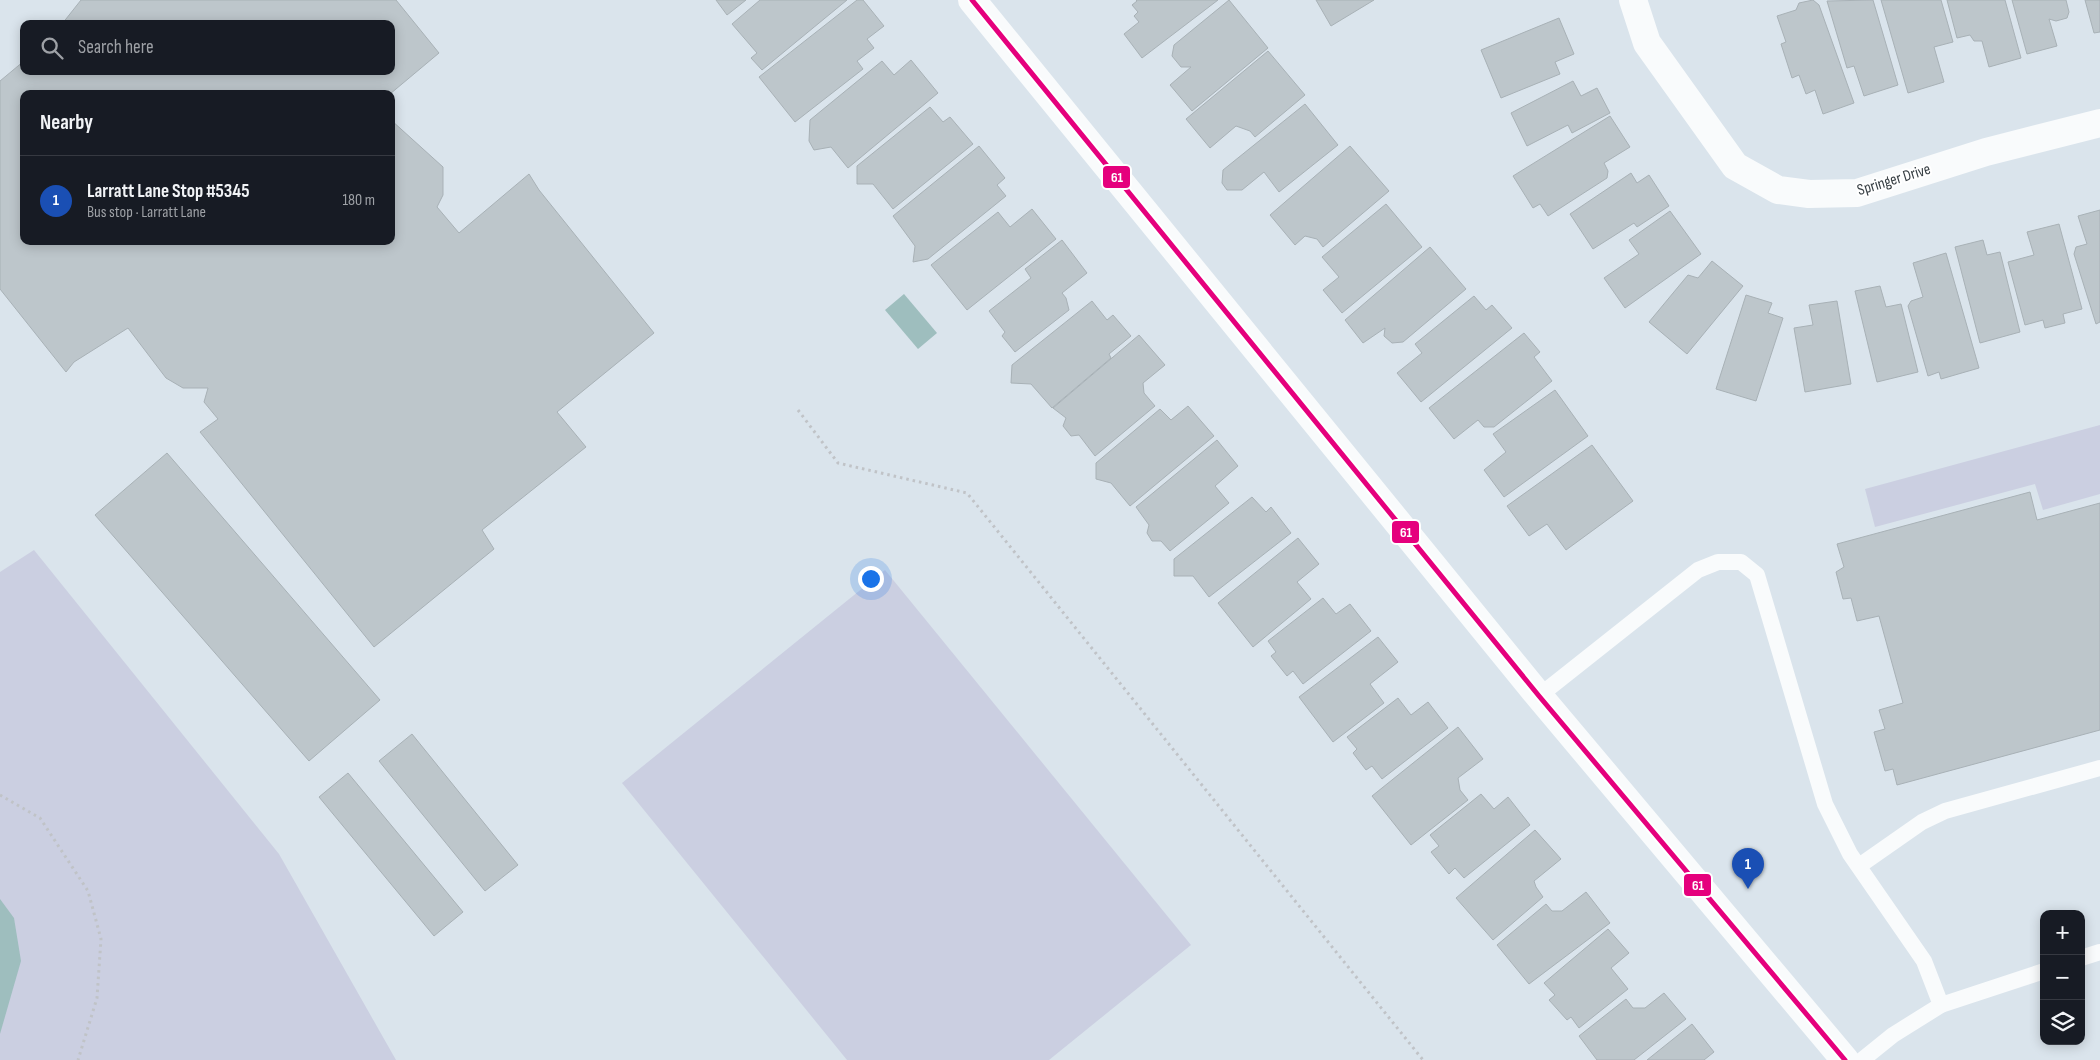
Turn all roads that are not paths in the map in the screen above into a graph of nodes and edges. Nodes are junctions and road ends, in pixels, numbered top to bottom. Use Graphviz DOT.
graph roads {
  1 [pos="1633,0"];
  2 [pos="983,4"];
  3 [pos="2100,123"];
  4 [pos="1539,696"];
  5 [pos="2100,768"];
  6 [pos="1859,866"];
  7 [pos="2100,952"];
  8 [pos="2085,957"];
  9 [pos="2040,972"];
  10 [pos="1941,1005"];
  11 [pos="1846,1060"];
  12 [pos="1862,1060"];
  1 -- 3 [label="street, Springer Drive"];
  2 -- 4 [label="street"];
  4 -- 6 [label="lane"];
  4 -- 11 [label="street"];
  5 -- 6 [label="lane"];
  6 -- 10 [label="lane"];
  7 -- 8 [label="lane"];
  9 -- 10 [label="lane"];
  10 -- 12 [label="lane"];
}
